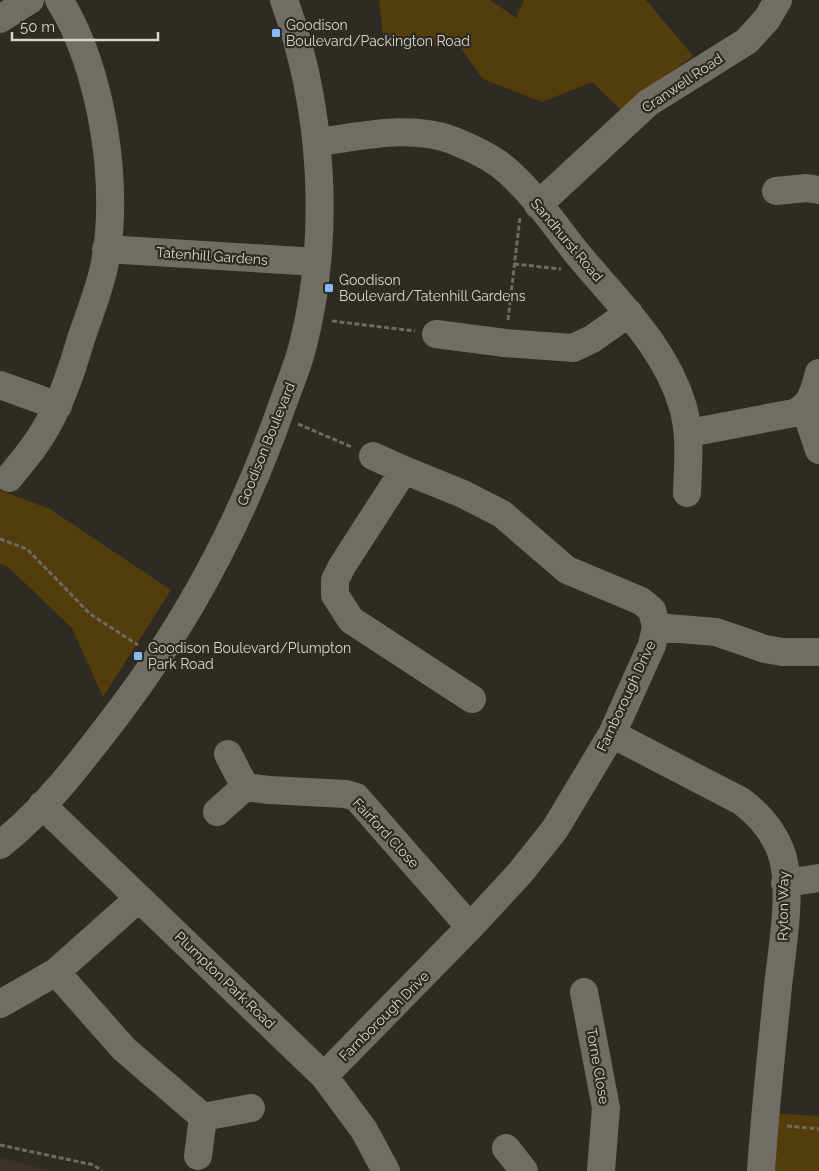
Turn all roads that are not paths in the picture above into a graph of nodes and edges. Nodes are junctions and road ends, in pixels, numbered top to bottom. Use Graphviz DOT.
graph roads {
  1 [pos="30,0"];
  2 [pos="59,0"];
  3 [pos="284,0"];
  4 [pos="778,0"];
  5 [pos="0,19"];
  6 [pos="317,142"];
  7 [pos="776,190"];
  8 [pos="819,190"];
  9 [pos="531,197"];
  10 [pos="106,249"];
  11 [pos="317,262"];
  12 [pos="629,313"];
  13 [pos="436,334"];
  14 [pos="819,373"];
  15 [pos="0,385"];
  16 [pos="58,406"];
  17 [pos="805,408"];
  18 [pos="689,433"];
  19 [pos="819,450"];
  20 [pos="373,456"];
  21 [pos="404,470"];
  22 [pos="9,478"];
  23 [pos="687,493"];
  24 [pos="656,627"];
  25 [pos="819,652"];
  26 [pos="472,699"];
  27 [pos="612,734"];
  28 [pos="228,754"];
  29 [pos="245,787"];
  30 [pos="42,805"];
  31 [pos="217,812"];
  32 [pos="0,845"];
  33 [pos="819,878"];
  34 [pos="785,883"];
  35 [pos="139,898"];
  36 [pos="470,927"];
  37 [pos="56,972"];
  38 [pos="584,992"];
  39 [pos="0,1004"];
  40 [pos="324,1076"];
  41 [pos="251,1108"];
  42 [pos="203,1117"];
  43 [pos="506,1148"];
  44 [pos="198,1156"];
  45 [pos="386,1171"];
  46 [pos="524,1171"];
  47 [pos="601,1171"];
  48 [pos="761,1171"];
  1 -- 5 [label="street"];
  2 -- 10 [label="street"];
  3 -- 6 [label="street, Goodison Boulevard"];
  4 -- 9 [label="street, Cranwell Road"];
  6 -- 9 [label="street, Sandhurst Road"];
  6 -- 11 [label="street, Goodison Boulevard"];
  7 -- 8 [label="street"];
  9 -- 12 [label="street, Sandhurst Road"];
  10 -- 11 [label="street, Tatenhill Gardens"];
  10 -- 16 [label="street"];
  11 -- 30 [label="street, Goodison Boulevard"];
  12 -- 13 [label="street"];
  12 -- 18 [label="street, Sandhurst Road"];
  14 -- 17 [label="street"];
  15 -- 16 [label="street"];
  16 -- 22 [label="street"];
  17 -- 18 [label="street"];
  17 -- 19 [label="street"];
  18 -- 23 [label="street, Sandhurst Road"];
  20 -- 21 [label="street, Farnborough Drive"];
  21 -- 24 [label="street, Farnborough Drive"];
  21 -- 26 [label="street"];
  24 -- 25 [label="street"];
  24 -- 27 [label="street, Farnborough Drive"];
  27 -- 34 [label="street, Ryton Way"];
  27 -- 36 [label="street, Farnborough Drive"];
  28 -- 29 [label="street"];
  29 -- 31 [label="street"];
  29 -- 36 [label="street, Fairford Close"];
  30 -- 32 [label="street, Goodison Boulevard"];
  30 -- 35 [label="street, Plumpton Park Road"];
  33 -- 34 [label="street"];
  34 -- 48 [label="street, Ryton Way"];
  35 -- 37 [label="street"];
  35 -- 40 [label="street, Plumpton Park Road"];
  36 -- 40 [label="street, Farnborough Drive"];
  37 -- 39 [label="street"];
  37 -- 42 [label="street"];
  38 -- 47 [label="street, Torne Close"];
  40 -- 45 [label="street, Plumpton Park Road"];
  41 -- 42 [label="street"];
  42 -- 44 [label="street"];
  43 -- 46 [label="street"];
}
